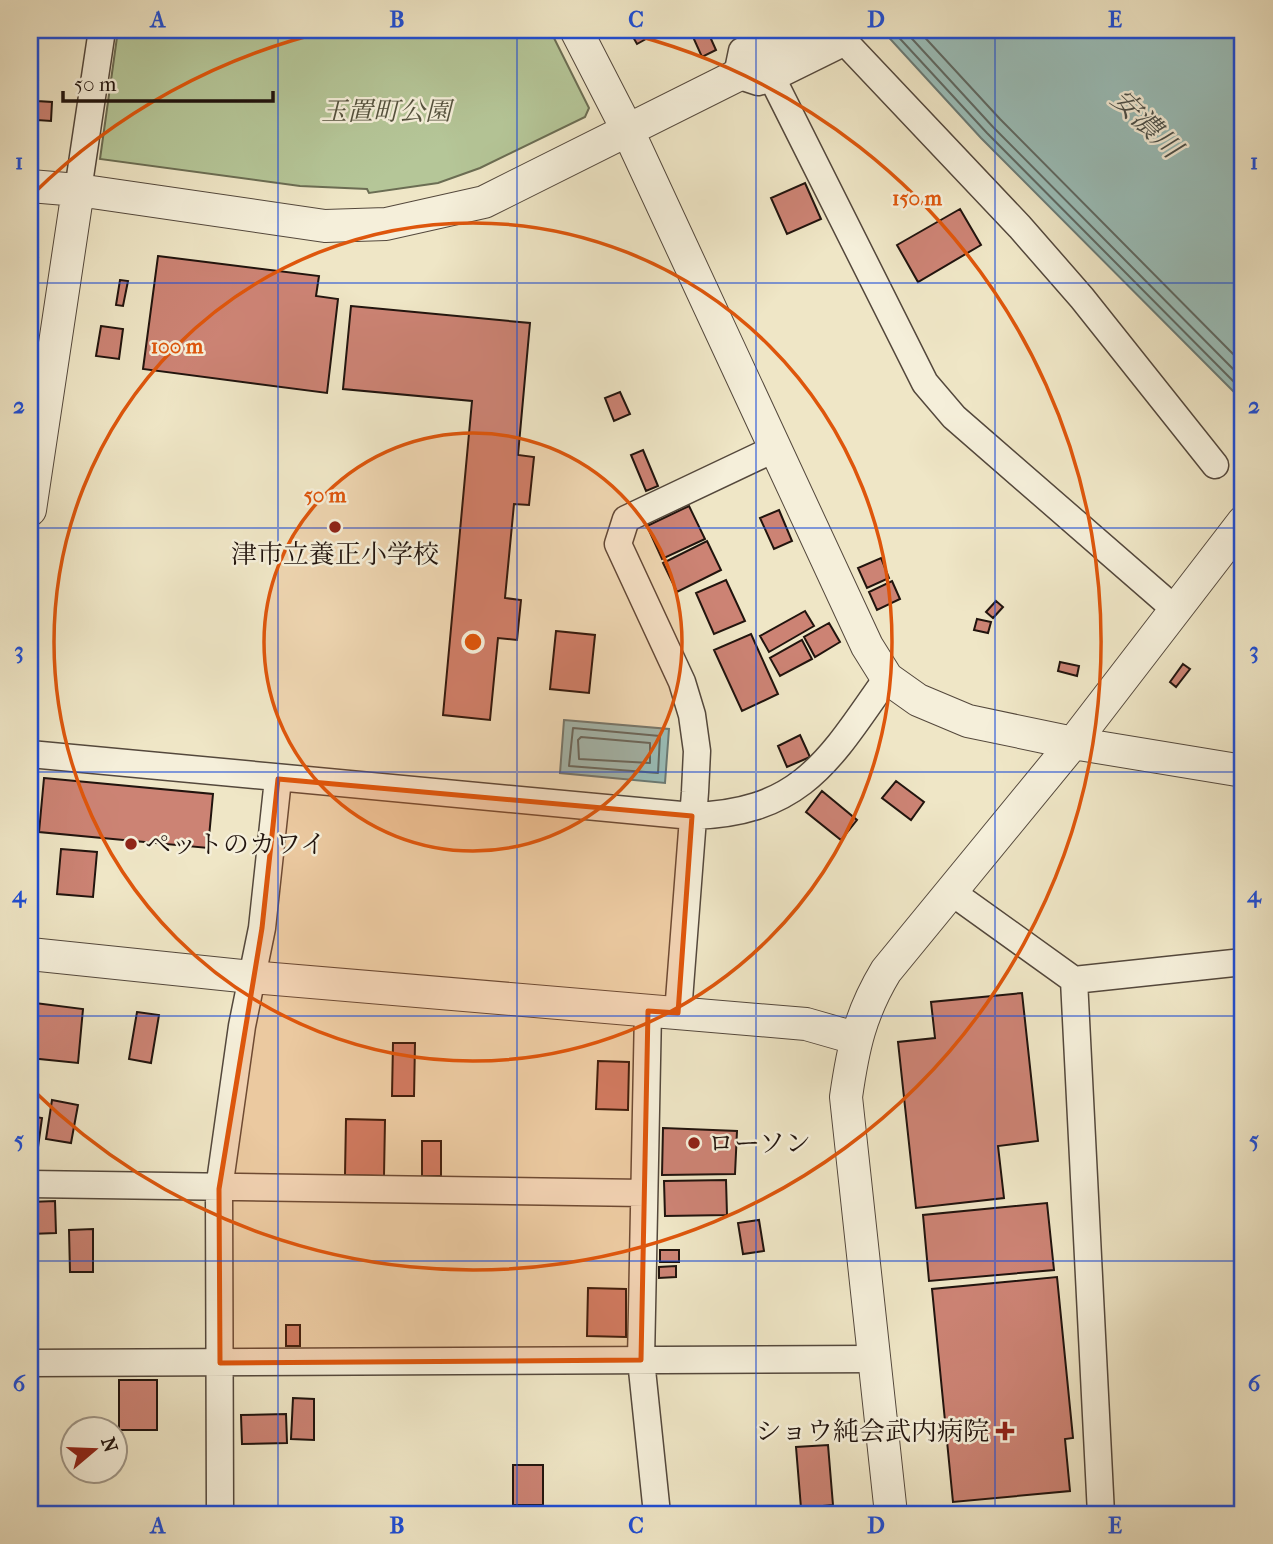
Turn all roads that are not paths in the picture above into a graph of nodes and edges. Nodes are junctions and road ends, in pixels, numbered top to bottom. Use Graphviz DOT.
graph roads {
  1 [pos="102,30"];
  2 [pos="576,30"];
  3 [pos="783,30"];
  4 [pos="826,30"];
  5 [pos="755,73"];
  6 [pos="628,131"];
  7 [pos="30,186"];
  8 [pos="78,190"];
  9 [pos="774,449"];
  10 [pos="1214,465"];
  11 [pos="30,510"];
  12 [pos="1243,522"];
  13 [pos="1177,611"];
  14 [pos="887,678"];
  15 [pos="1073,743"];
  16 [pos="30,754"];
  17 [pos="1243,776"];
  18 [pos="278,779"];
  19 [pos="692,816"];
  20 [pos="950,891"];
  21 [pos="30,954"];
  22 [pos="1243,962"];
  23 [pos="251,977"];
  24 [pos="1074,980"];
  25 [pos="663,1012"];
  26 [pos="855,1038"];
  27 [pos="30,1184"];
  28 [pos="219,1189"];
  29 [pos="644,1193"];
  30 [pos="873,1359"];
  31 [pos="641,1360"];
  32 [pos="30,1363"];
  33 [pos="220,1363"];
  34 [pos="220,1514"];
  35 [pos="657,1514"];
  36 [pos="891,1514"];
  37 [pos="1101,1514"];
  1 -- 8 [label="street"];
  2 -- 6 [label="street"];
  3 -- 5 [label="street"];
  4 -- 5 [label="street"];
  5 -- 6 [label="street"];
  5 -- 10 [label="street"];
  5 -- 13 [label="street"];
  6 -- 8 [label="street"];
  6 -- 9 [label="street"];
  7 -- 8 [label="street"];
  8 -- 11 [label="street"];
  9 -- 14 [label="street"];
  9 -- 19 [label="street"];
  12 -- 13 [label="street"];
  13 -- 15 [label="street"];
  14 -- 15 [label="street"];
  14 -- 19 [label="street"];
  15 -- 17 [label="street"];
  15 -- 20 [label="street"];
  16 -- 18 [label="street"];
  18 -- 19 [label="street"];
  18 -- 23 [label="street"];
  19 -- 25 [label="street"];
  20 -- 24 [label="street"];
  20 -- 26 [label="street"];
  21 -- 23 [label="street"];
  22 -- 24 [label="street"];
  23 -- 25 [label="street"];
  23 -- 28 [label="street"];
  24 -- 37 [label="street"];
  25 -- 26 [label="street"];
  25 -- 29 [label="street"];
  26 -- 30 [label="street"];
  27 -- 28 [label="street"];
  28 -- 29 [label="street"];
  28 -- 33 [label="street"];
  29 -- 31 [label="street"];
  30 -- 31 [label="street"];
  30 -- 36 [label="street"];
  31 -- 33 [label="street"];
  31 -- 35 [label="street"];
  32 -- 33 [label="street"];
  33 -- 34 [label="street"];
}
